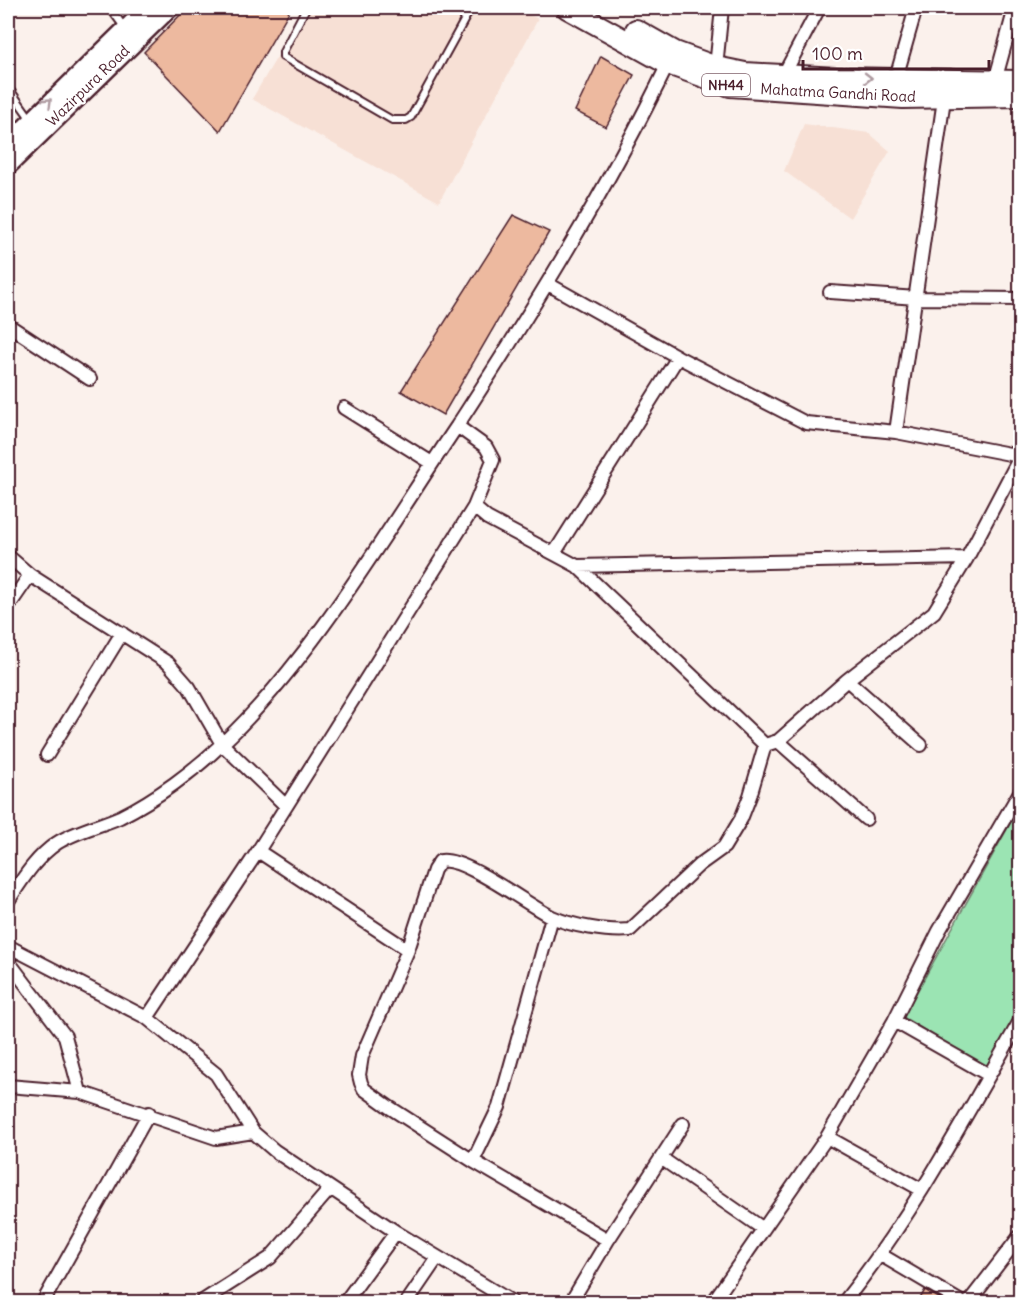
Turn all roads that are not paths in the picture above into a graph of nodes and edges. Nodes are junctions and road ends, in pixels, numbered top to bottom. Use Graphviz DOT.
graph roads {
  1 [pos="110,8"];
  2 [pos="147,8"];
  3 [pos="170,8"];
  4 [pos="306,8"];
  5 [pos="471,8"];
  6 [pos="567,8"];
  7 [pos="594,8"];
  8 [pos="722,8"];
  9 [pos="819,8"];
  10 [pos="916,8"];
  11 [pos="1016,8"];
  12 [pos="124,27"];
  13 [pos="668,64"];
  14 [pos="716,67"];
  15 [pos="783,76"];
  16 [pos="896,78"];
  17 [pos="995,81"];
  18 [pos="1020,81"];
  19 [pos="8,87"];
  20 [pos="1020,96"];
  21 [pos="944,99"];
  22 [pos="36,126"];
  23 [pos="8,144"];
  24 [pos="8,166"];
  25 [pos="548,284"];
  26 [pos="830,292"];
  27 [pos="917,298"];
  28 [pos="1020,299"];
  29 [pos="8,325"];
  30 [pos="678,357"];
  31 [pos="90,379"];
  32 [pos="344,408"];
  33 [pos="457,426"];
  34 [pos="896,432"];
  35 [pos="1020,457"];
  36 [pos="432,463"];
  37 [pos="474,507"];
  38 [pos="555,552"];
  39 [pos="8,556"];
  40 [pos="968,558"];
  41 [pos="577,566"];
  42 [pos="30,575"];
  43 [pos="8,607"];
  44 [pos="122,633"];
  45 [pos="847,680"];
  46 [pos="778,741"];
  47 [pos="222,744"];
  48 [pos="765,745"];
  49 [pos="921,745"];
  50 [pos="46,755"];
  51 [pos="1020,792"];
  52 [pos="285,805"];
  53 [pos="866,819"];
  54 [pos="258,851"];
  55 [pos="8,901"];
  56 [pos="552,917"];
  57 [pos="8,946"];
  58 [pos="408,950"];
  59 [pos="8,961"];
  60 [pos="147,1018"];
  61 [pos="1020,1020"];
  62 [pos="894,1021"];
  63 [pos="989,1075"];
  64 [pos="8,1086"];
  65 [pos="80,1092"];
  66 [pos="149,1113"];
  67 [pos="683,1124"];
  68 [pos="253,1132"];
  69 [pos="827,1137"];
  70 [pos="661,1158"];
  71 [pos="473,1161"];
  72 [pos="330,1190"];
  73 [pos="922,1191"];
  74 [pos="762,1228"];
  75 [pos="396,1232"];
  76 [pos="1020,1236"];
  77 [pos="608,1240"];
  78 [pos="881,1256"];
  79 [pos="437,1258"];
  80 [pos="43,1302"];
  81 [pos="201,1302"];
  82 [pos="345,1302"];
  83 [pos="407,1302"];
  84 [pos="512,1302"];
  85 [pos="571,1302"];
  86 [pos="713,1302"];
  87 [pos="844,1302"];
  88 [pos="961,1302"];
  89 [pos="969,1302"];
  1 -- 12 [label="lane"];
  2 -- 12 [label="main road, Wazirpura Road"];
  3 -- 22 [label="main road, Wazirpura Road"];
  4 -- 5 [label="lane"];
  6 -- 13 [label="highway, Mahatma Gandhi Road / NH44"];
  7 -- 14 [label="highway, Mahatma Gandhi Road / NH44"];
  8 -- 14 [label="street"];
  9 -- 15 [label="street"];
  10 -- 16 [label="street"];
  11 -- 17 [label="street"];
  22 -- 12 [label="main road, Wazirpura Road, one-way"];
  13 -- 21 [label="highway, Mahatma Gandhi Road / NH44"];
  13 -- 25 [label="street"];
  14 -- 15 [label="highway, Mahatma Gandhi Road / NH44"];
  15 -- 16 [label="highway, Mahatma Gandhi Road / NH44, one-way"];
  16 -- 17 [label="highway, Mahatma Gandhi Road / NH44"];
  17 -- 18 [label="highway, Mahatma Gandhi Road / NH44"];
  19 -- 22 [label="lane"];
  20 -- 21 [label="highway, Mahatma Gandhi Road / NH44"];
  21 -- 27 [label="street"];
  22 -- 23 [label="main road, Wazirpura Road"];
  22 -- 24 [label="main road, Wazirpura Road"];
  25 -- 30 [label="street"];
  25 -- 33 [label="street"];
  26 -- 27 [label="street"];
  27 -- 28 [label="street"];
  27 -- 34 [label="street"];
  29 -- 31 [label="street"];
  30 -- 34 [label="street"];
  30 -- 38 [label="street"];
  32 -- 36 [label="street"];
  33 -- 36 [label="street"];
  33 -- 37 [label="street"];
  34 -- 35 [label="street"];
  35 -- 40 [label="street"];
  36 -- 47 [label="street"];
  37 -- 38 [label="street"];
  37 -- 52 [label="street"];
  38 -- 41 [label="street"];
  39 -- 42 [label="street"];
  40 -- 41 [label="street"];
  40 -- 45 [label="street"];
  41 -- 48 [label="street"];
  42 -- 43 [label="street"];
  42 -- 44 [label="street"];
  44 -- 47 [label="street"];
  44 -- 50 [label="street"];
  45 -- 46 [label="street"];
  45 -- 49 [label="street"];
  46 -- 48 [label="street"];
  46 -- 53 [label="street"];
  47 -- 52 [label="street"];
  47 -- 55 [label="street"];
  48 -- 56 [label="street"];
  51 -- 62 [label="street"];
  52 -- 54 [label="street"];
  54 -- 58 [label="street"];
  54 -- 60 [label="street"];
  56 -- 58 [label="street"];
  56 -- 71 [label="street"];
  57 -- 60 [label="street"];
  58 -- 71 [label="street"];
  59 -- 65 [label="street"];
  60 -- 68 [label="street"];
  61 -- 63 [label="street"];
  62 -- 63 [label="street"];
  62 -- 69 [label="street"];
  63 -- 73 [label="street"];
  64 -- 65 [label="street"];
  65 -- 66 [label="street"];
  66 -- 68 [label="street"];
  66 -- 80 [label="street"];
  67 -- 70 [label="street"];
  68 -- 72 [label="street"];
  69 -- 73 [label="street"];
  69 -- 74 [label="street"];
  70 -- 74 [label="street"];
  70 -- 77 [label="street"];
  71 -- 77 [label="street"];
  72 -- 75 [label="street"];
  72 -- 81 [label="street"];
  73 -- 78 [label="street"];
  74 -- 86 [label="street"];
  75 -- 79 [label="street"];
  75 -- 82 [label="street"];
  76 -- 89 [label="street"];
  77 -- 85 [label="street"];
  78 -- 87 [label="street"];
  78 -- 88 [label="street"];
  79 -- 83 [label="street"];
  79 -- 84 [label="street"];
}
